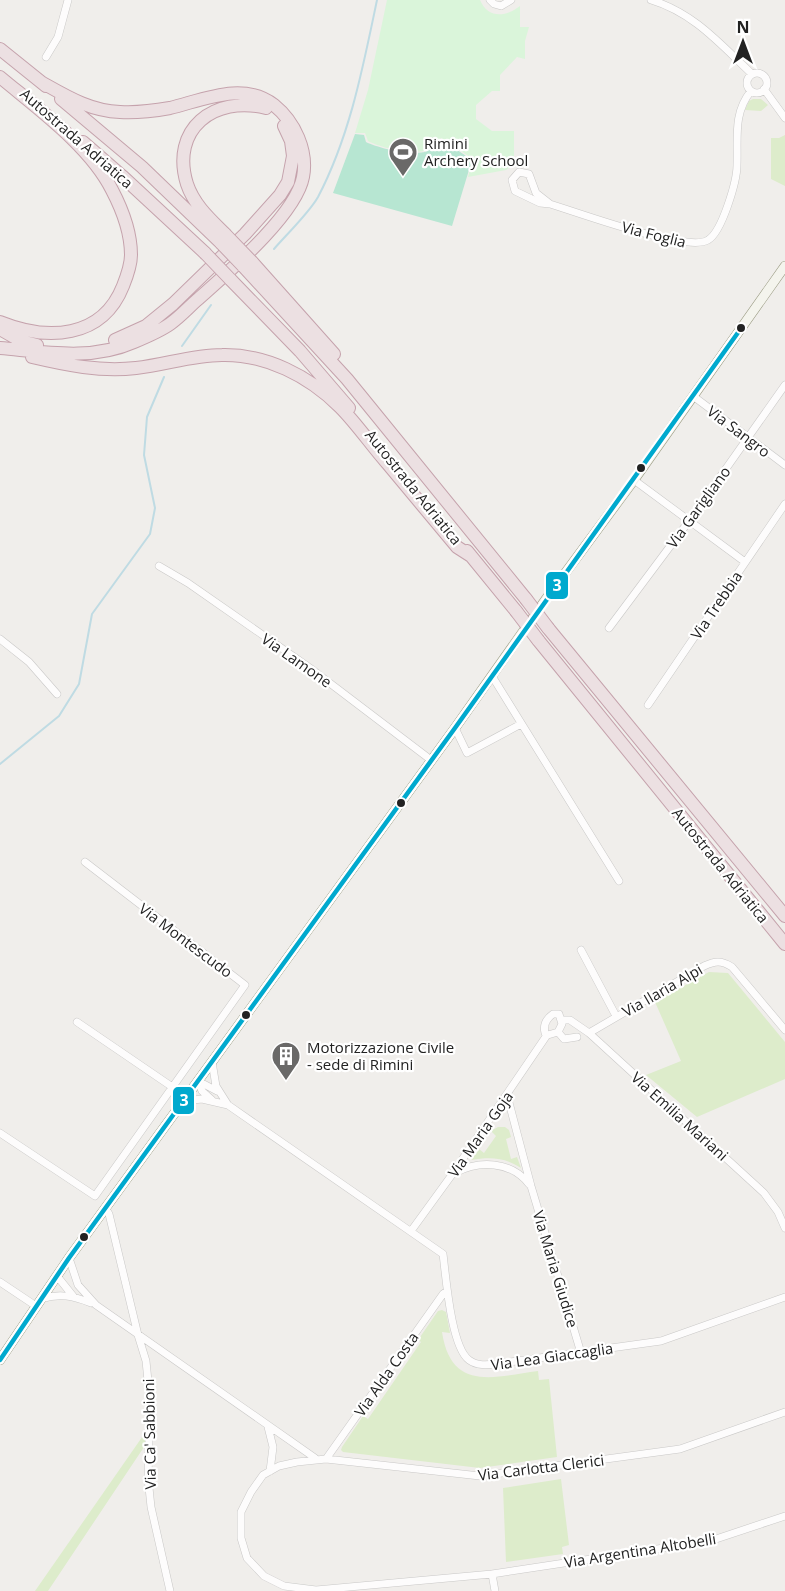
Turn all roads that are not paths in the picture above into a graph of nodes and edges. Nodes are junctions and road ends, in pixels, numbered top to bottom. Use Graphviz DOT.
graph roads {
  1 [pos="68,0"];
  2 [pos="490,0"];
  3 [pos="511,0"];
  4 [pos="651,0"];
  5 [pos="0,49"];
  6 [pos="46,57"];
  7 [pos="0,72"];
  8 [pos="752,74"];
  9 [pos="0,77"];
  10 [pos="41,82"];
  11 [pos="764,89"];
  12 [pos="751,91"];
  13 [pos="785,118"];
  14 [pos="550,204"];
  15 [pos="223,239"];
  16 [pos="785,266"];
  17 [pos="0,322"];
  18 [pos="0,328"];
  19 [pos="0,348"];
  20 [pos="785,385"];
  21 [pos="693,396"];
  22 [pos="747,437"];
  23 [pos="785,465"];
  24 [pos="634,480"];
  25 [pos="785,504"];
  26 [pos="689,521"];
  27 [pos="471,556"];
  28 [pos="745,562"];
  29 [pos="159,566"];
  30 [pos="609,628"];
  31 [pos="0,639"];
  32 [pos="492,676"];
  33 [pos="57,694"];
  34 [pos="648,705"];
  35 [pos="521,724"];
  36 [pos="454,728"];
  37 [pos="431,760"];
  38 [pos="85,862"];
  39 [pos="619,881"];
  40 [pos="785,916"];
  41 [pos="785,944"];
  42 [pos="581,950"];
  43 [pos="616,1016"];
  44 [pos="562,1020"];
  45 [pos="77,1022"];
  46 [pos="785,1030"];
  47 [pos="558,1032"];
  48 [pos="589,1034"];
  49 [pos="547,1035"];
  50 [pos="577,1036"];
  51 [pos="212,1062"];
  52 [pos="198,1082"];
  53 [pos="172,1087"];
  54 [pos="219,1092"];
  55 [pos="507,1095"];
  56 [pos="185,1099"];
  57 [pos="212,1100"];
  58 [pos="228,1105"];
  59 [pos="0,1133"];
  60 [pos="451,1176"];
  61 [pos="531,1186"];
  62 [pos="106,1209"];
  63 [pos="785,1228"];
  64 [pos="411,1231"];
  65 [pos="69,1258"];
  66 [pos="57,1276"];
  67 [pos="0,1282"];
  68 [pos="76,1282"];
  69 [pos="447,1291"];
  70 [pos="73,1296"];
  71 [pos="785,1297"];
  72 [pos="38,1303"];
  73 [pos="96,1305"];
  74 [pos="138,1335"];
  75 [pos="581,1353"];
  76 [pos="0,1360"];
  77 [pos="785,1412"];
  78 [pos="267,1425"];
  79 [pos="315,1458"];
  80 [pos="326,1459"];
  81 [pos="270,1471"];
  82 [pos="785,1516"];
  83 [pos="492,1574"];
  84 [pos="170,1591"];
  85 [pos="495,1591"];
  1 -- 6 [label="street"];
  2 -- 3 [label="street"];
  4 -- 8 [label="street"];
  5 -- 10 [label="highway, Autostrada Adriatica"];
  7 -- 27 [label="highway, Autostrada Adriatica, bridge"];
  8 -- 11 [label="street"];
  8 -- 12 [label="street"];
  9 -- 17 [label="highway"];
  10 -- 15 [label="highway, Autostrada Adriatica"];
  10 -- 19 [label="highway"];
  11 -- 12 [label="street"];
  11 -- 13 [label="street"];
  12 -- 14 [label="street, Via Foglia"];
  14 -- 14 [label="street, Via Foglia"];
  15 -- 18 [label="highway"];
  15 -- 40 [label="highway, Autostrada Adriatica, bridge"];
  16 -- 21 [label="street"];
  19 -- 27 [label="highway"];
  20 -- 22 [label="street, Via Garigliano"];
  21 -- 22 [label="street, Via Sangro"];
  21 -- 24 [label="street"];
  22 -- 23 [label="street, Via Sangro"];
  22 -- 26 [label="street, Via Garigliano"];
  24 -- 26 [label="street"];
  24 -- 32 [label="street"];
  25 -- 28 [label="street, Via Trebbia"];
  26 -- 28 [label="street"];
  26 -- 30 [label="street, Via Garigliano"];
  27 -- 41 [label="highway, Autostrada Adriatica, bridge"];
  28 -- 34 [label="street, Via Trebbia"];
  29 -- 37 [label="street, Via Lamone"];
  31 -- 33 [label="street"];
  32 -- 35 [label="street"];
  32 -- 36 [label="street"];
  35 -- 36 [label="street"];
  35 -- 39 [label="street"];
  36 -- 37 [label="street"];
  37 -- 51 [label="street"];
  38 -- 53 [label="street, Via Montescudo"];
  42 -- 43 [label="street, Via Ilaria Alpi"];
  43 -- 46 [label="street, Via Ilaria Alpi"];
  43 -- 48 [label="street, Via Ilaria Alpi"];
  44 -- 47 [label="street"];
  44 -- 48 [label="street, Via Emilia Mariani"];
  44 -- 49 [label="street"];
  45 -- 53 [label="street"];
  47 -- 49 [label="street"];
  47 -- 50 [label="street"];
  48 -- 63 [label="street, Via Emilia Mariani"];
  49 -- 55 [label="street, Via Maria Goja"];
  51 -- 52 [label="street"];
  51 -- 54 [label="street, Via Lea Giaccaglia"];
  52 -- 54 [label="street, Via Lea Giaccaglia"];
  52 -- 56 [label="street"];
  52 -- 57 [label="street"];
  53 -- 56 [label="street"];
  53 -- 59 [label="street, Via Montescudo"];
  54 -- 58 [label="street, Via Lea Giaccaglia"];
  55 -- 60 [label="street, Via Maria Goja"];
  55 -- 61 [label="street, Via Maria Giudice"];
  56 -- 57 [label="street, Via Lea Giaccaglia"];
  56 -- 62 [label="street"];
  57 -- 58 [label="street, Via Lea Giaccaglia"];
  58 -- 64 [label="street, Via Lea Giaccaglia"];
  60 -- 61 [label="street"];
  60 -- 64 [label="street, Via Maria Goja"];
  61 -- 75 [label="street, Via Maria Giudice"];
  62 -- 65 [label="street"];
  62 -- 74 [label="street, Via Ca' Sabbioni"];
  64 -- 69 [label="street, Via Lea Giaccaglia"];
  65 -- 66 [label="street"];
  65 -- 68 [label="street, Via Carlotta Clerici"];
  66 -- 68 [label="street"];
  66 -- 70 [label="street, Via Carlotta Clerici"];
  66 -- 72 [label="street"];
  67 -- 72 [label="street"];
  68 -- 73 [label="street, Via Carlotta Clerici"];
  69 -- 75 [label="street, Via Lea Giaccaglia"];
  69 -- 80 [label="street, Via Alda Costa"];
  70 -- 72 [label="street, Via Carlotta Clerici"];
  70 -- 73 [label="street, Via Carlotta Clerici"];
  71 -- 75 [label="street, Via Lea Giaccaglia"];
  72 -- 76 [label="street"];
  73 -- 74 [label="street, Via Carlotta Clerici"];
  74 -- 78 [label="street, Via Carlotta Clerici"];
  74 -- 84 [label="street, Via Ca' Sabbioni"];
  77 -- 80 [label="street, Via Carlotta Clerici"];
  78 -- 79 [label="street, Via Carlotta Clerici"];
  78 -- 81 [label="street"];
  79 -- 80 [label="street, Via Carlotta Clerici"];
  79 -- 81 [label="street"];
  81 -- 83 [label="street, Via Argentina Altobelli"];
  82 -- 83 [label="street, Via Argentina Altobelli"];
  83 -- 85 [label="street"];
}
